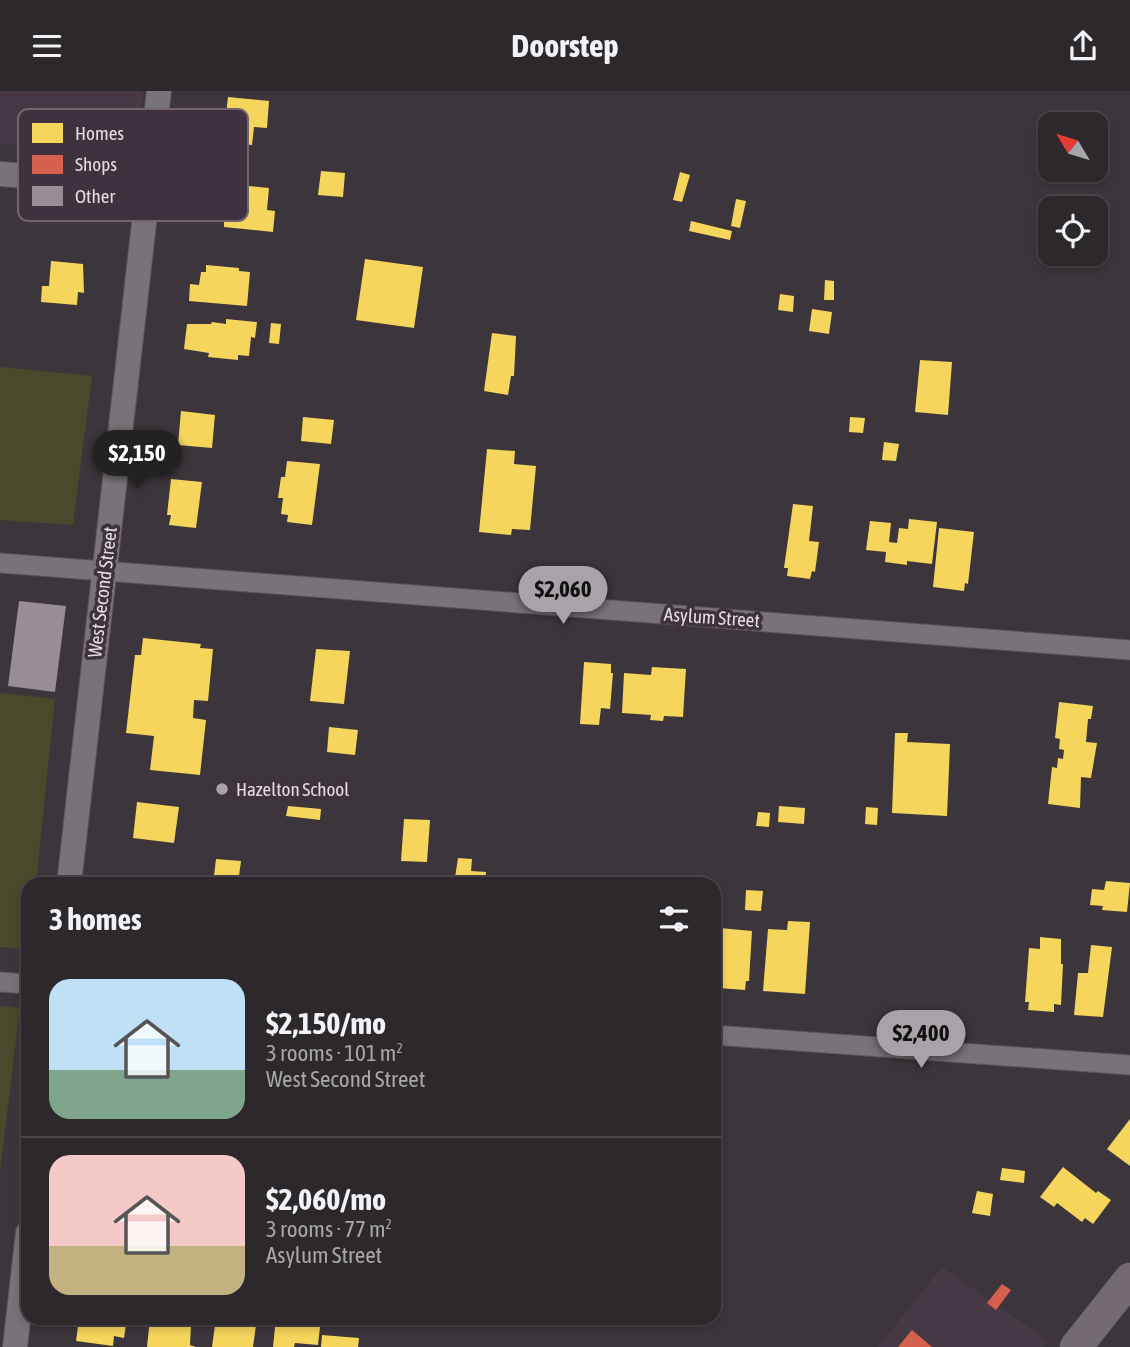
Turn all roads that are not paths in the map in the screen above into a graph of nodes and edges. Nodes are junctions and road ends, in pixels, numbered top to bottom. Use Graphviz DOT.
graph roads {
  1 [pos="159,91"];
  2 [pos="157,109"];
  3 [pos="0,174"];
  4 [pos="18,175"];
  5 [pos="144,221"];
  6 [pos="0,562"];
  7 [pos="105,570"];
  8 [pos="1130,650"];
  9 [pos="70,877"];
  10 [pos="0,982"];
  11 [pos="21,984"];
  12 [pos="721,1036"];
  13 [pos="1130,1065"];
  14 [pos="1130,1279"];
  15 [pos="21,1294"];
  16 [pos="15,1347"];
  17 [pos="1076,1347"];
  1 -- 2 [label="street, West Second Street"];
  3 -- 4 [label="street"];
  5 -- 7 [label="street, West Second Street"];
  6 -- 7 [label="street, Asylum Street"];
  7 -- 8 [label="street, Asylum Street"];
  7 -- 9 [label="street, West Second Street"];
  10 -- 11 [label="street"];
  12 -- 13 [label="street"];
  14 -- 17 [label="main road"];
  15 -- 16 [label="street"];
}
